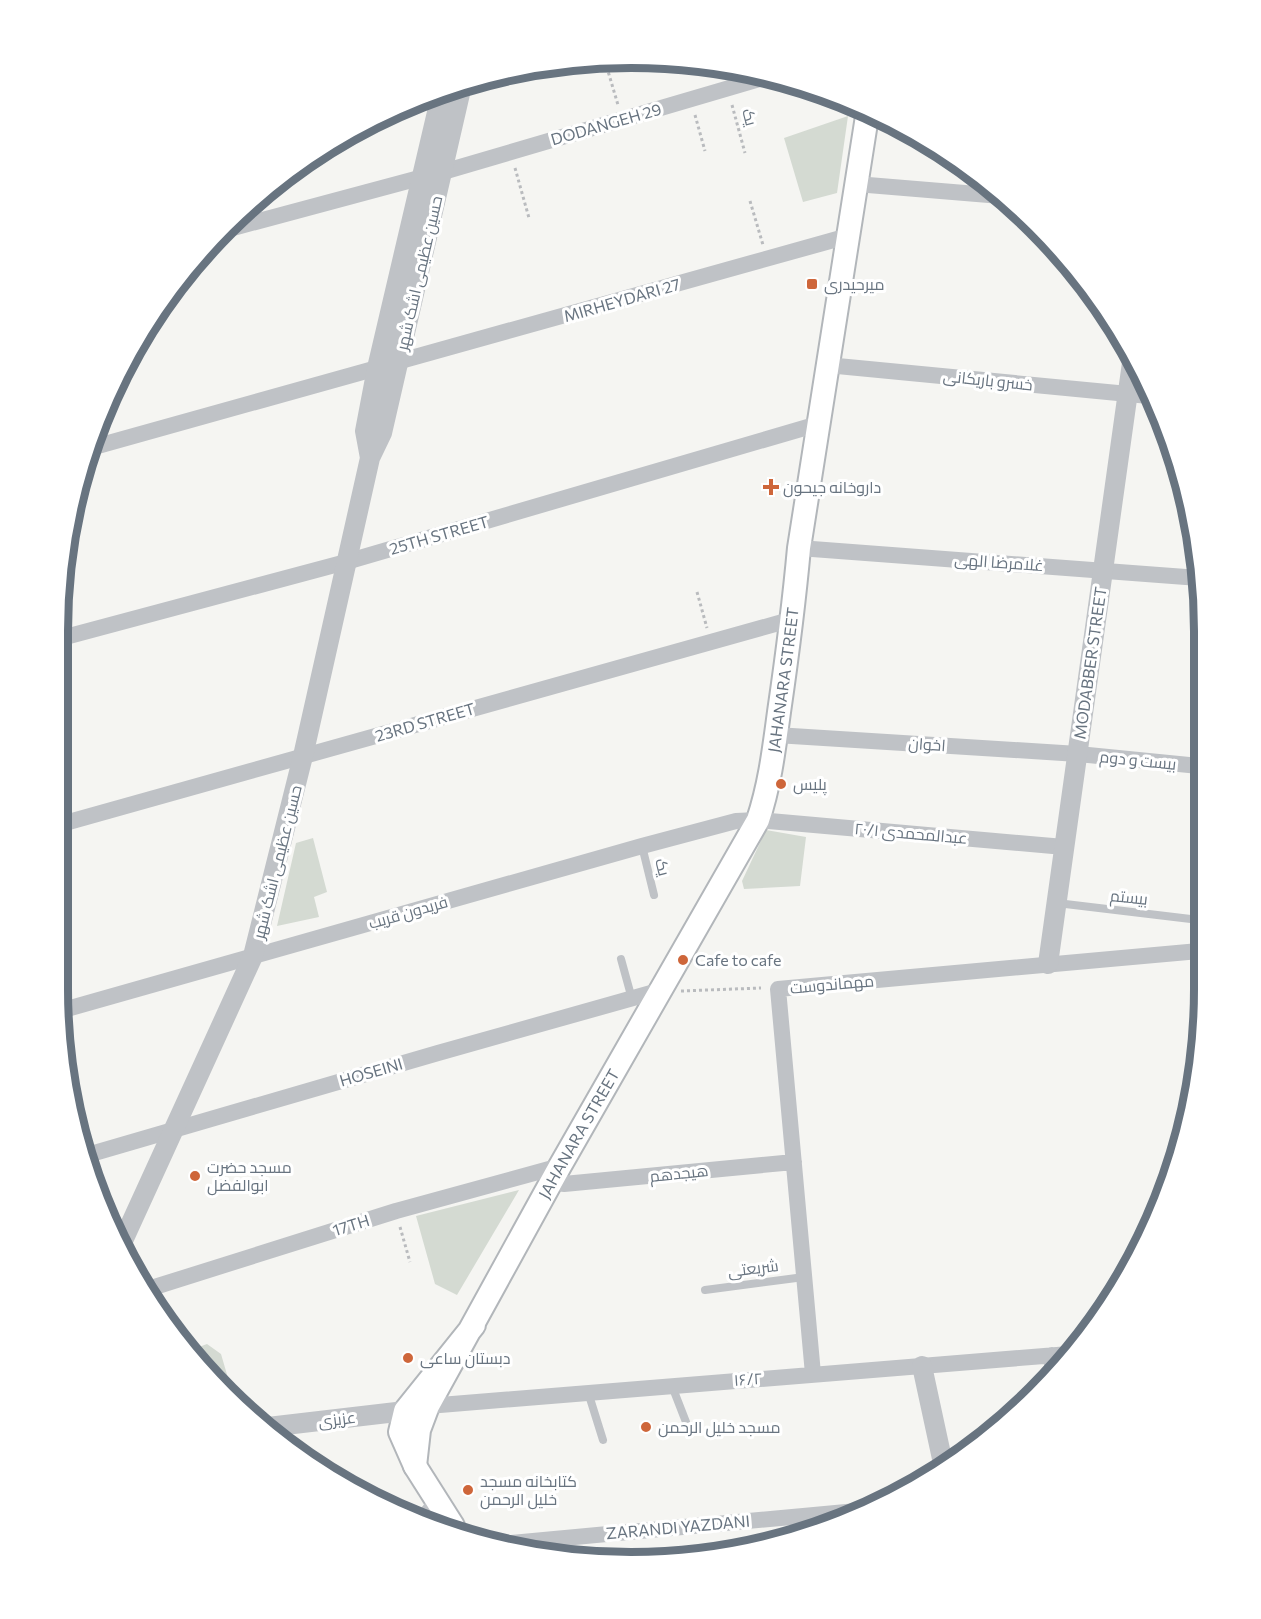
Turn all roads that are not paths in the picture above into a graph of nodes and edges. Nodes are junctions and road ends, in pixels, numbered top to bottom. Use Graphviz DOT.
graph roads {
  1 [pos="753,81"];
  2 [pos="460,94"];
  3 [pos="440,101"];
  4 [pos="866,120"];
  5 [pos="443,172"];
  6 [pos="423,177"];
  7 [pos="856,184"];
  8 [pos="987,195"];
  9 [pos="238,227"];
  10 [pos="848,236"];
  11 [pos="397,362"];
  12 [pos="827,365"];
  13 [pos="377,368"];
  14 [pos="1131,373"];
  15 [pos="1128,394"];
  16 [pos="1142,395"];
  17 [pos="818,424"];
  18 [pos="99,446"];
  19 [pos="370,458"];
  20 [pos="799,548"];
  21 [pos="346,562"];
  22 [pos="1103,570"];
  23 [pos="1191,577"];
  24 [pos="793,619"];
  25 [pos="68,636"];
  26 [pos="776,735"];
  27 [pos="1078,754"];
  28 [pos="303,756"];
  29 [pos="1194,766"];
  30 [pos="758,820"];
  31 [pos="68,822"];
  32 [pos="642,846"];
  33 [pos="1064,847"];
  34 [pos="654,895"];
  35 [pos="1056,903"];
  36 [pos="1194,919"];
  37 [pos="1194,951"];
  38 [pos="253,956"];
  39 [pos="621,959"];
  40 [pos="1048,964"];
  41 [pos="658,991"];
  42 [pos="632,999"];
  43 [pos="69,1009"];
  44 [pos="176,1129"];
  45 [pos="93,1153"];
  46 [pos="794,1162"];
  47 [pos="562,1175"];
  48 [pos="126,1237"];
  49 [pos="804,1277"];
  50 [pos="154,1287"];
  51 [pos="705,1290"];
  52 [pos="474,1325"];
  53 [pos="1058,1355"];
  54 [pos="922,1366"];
  55 [pos="813,1374"];
  56 [pos="672,1385"];
  57 [pos="587,1392"];
  58 [pos="428,1406"];
  59 [pos="405,1411"];
  60 [pos="686,1422"];
  61 [pos="277,1426"];
  62 [pos="603,1440"];
  63 [pos="942,1458"];
  64 [pos="415,1466"];
  65 [pos="431,1509"];
  66 [pos="835,1513"];
  67 [pos="446,1520"];
  68 [pos="525,1542"];
  1 -- 5 [label="street, DODANGEH 29"];
  2 -- 5 [label="street, حسین عظیمی اشک شهر"];
  3 -- 6 [label="street, حسین عظیمی اشک شهر"];
  4 -- 7 [label="main road, JAHANARA STREET"];
  5 -- 6 [label="street"];
  5 -- 11 [label="street, حسین عظیمی اشک شهر"];
  6 -- 9 [label="street"];
  6 -- 13 [label="street, حسین عظیمی اشک شهر"];
  7 -- 8 [label="street"];
  7 -- 10 [label="main road, JAHANARA STREET"];
  10 -- 11 [label="street, MIRHEYDARI 27"];
  10 -- 12 [label="main road, JAHANARA STREET"];
  11 -- 13 [label="street"];
  11 -- 19 [label="street, حسین عظیمی اشک شهر"];
  12 -- 15 [label="street, خسرو باریکانی"];
  12 -- 17 [label="main road, JAHANARA STREET"];
  13 -- 18 [label="street"];
  13 -- 19 [label="street, حسین عظیمی اشک شهر"];
  14 -- 15 [label="street, MODABBER STREET"];
  15 -- 16 [label="street, خسرو باریکانی"];
  15 -- 22 [label="street, MODABBER STREET"];
  17 -- 20 [label="main road, JAHANARA STREET"];
  17 -- 21 [label="street, 25TH STREET"];
  19 -- 21 [label="street, حسین عظیمی اشک شهر"];
  20 -- 22 [label="street, غلامرضا الهی"];
  20 -- 24 [label="main road, JAHANARA STREET"];
  21 -- 25 [label="street, 25TH STREET"];
  21 -- 28 [label="street, حسین عظیمی اشک شهر"];
  22 -- 23 [label="street, غلامرضا الهی"];
  22 -- 27 [label="street, MODABBER STREET"];
  24 -- 26 [label="main road, JAHANARA STREET"];
  24 -- 28 [label="street, 23RD STREET"];
  26 -- 27 [label="street, اخوان"];
  26 -- 30 [label="main road, JAHANARA STREET"];
  27 -- 29 [label="street, بیست و دوم"];
  27 -- 33 [label="street, MODABBER STREET"];
  28 -- 31 [label="street, 23RD STREET"];
  28 -- 38 [label="street, حسین عظیمی اشک شهر"];
  30 -- 32 [label="street, فریدون قریب"];
  30 -- 33 [label="street, عبدالمحمدی ۲۰/۱"];
  30 -- 41 [label="main road, JAHANARA STREET"];
  32 -- 34 [label="lane, یک"];
  32 -- 38 [label="street, فریدون قریب"];
  33 -- 35 [label="street, MODABBER STREET"];
  35 -- 36 [label="lane, بیستم"];
  35 -- 40 [label="street, MODABBER STREET"];
  37 -- 40 [label="street, مهماندوست"];
  38 -- 43 [label="street, فریدون قریب"];
  38 -- 44 [label="street, حسین عظیمی اشک شهر"];
  39 -- 42 [label="lane"];
  40 -- 46 [label="street, مهماندوست"];
  41 -- 42 [label="street, HOSEINI"];
  41 -- 47 [label="main road, JAHANARA STREET"];
  42 -- 44 [label="street, HOSEINI"];
  44 -- 45 [label="street, HOSEINI"];
  44 -- 48 [label="street, حسین عظیمی اشک شهر"];
  46 -- 47 [label="street, هیجدهم"];
  46 -- 49 [label="street, مهماندوست"];
  47 -- 50 [label="street, 17TH"];
  47 -- 52 [label="main road, JAHANARA STREET"];
  49 -- 51 [label="lane, شریعتی"];
  49 -- 55 [label="street, مهماندوست"];
  52 -- 58 [label="main road"];
  52 -- 59 [label="main road"];
  53 -- 54 [label="street, ۱۶/۲"];
  54 -- 55 [label="street, ۱۶/۲"];
  54 -- 63 [label="street"];
  55 -- 56 [label="street, ۱۶/۲"];
  56 -- 57 [label="street, ۱۶/۲"];
  56 -- 60 [label="lane"];
  57 -- 58 [label="street, ۱۶/۲"];
  57 -- 62 [label="lane"];
  58 -- 64 [label="main road"];
  59 -- 61 [label="street, عزیزی"];
  59 -- 64 [label="main road"];
  64 -- 65 [label="main road"];
  65 -- 67 [label="main road"];
  66 -- 68 [label="street, ZARANDI YAZDANI"];
}
